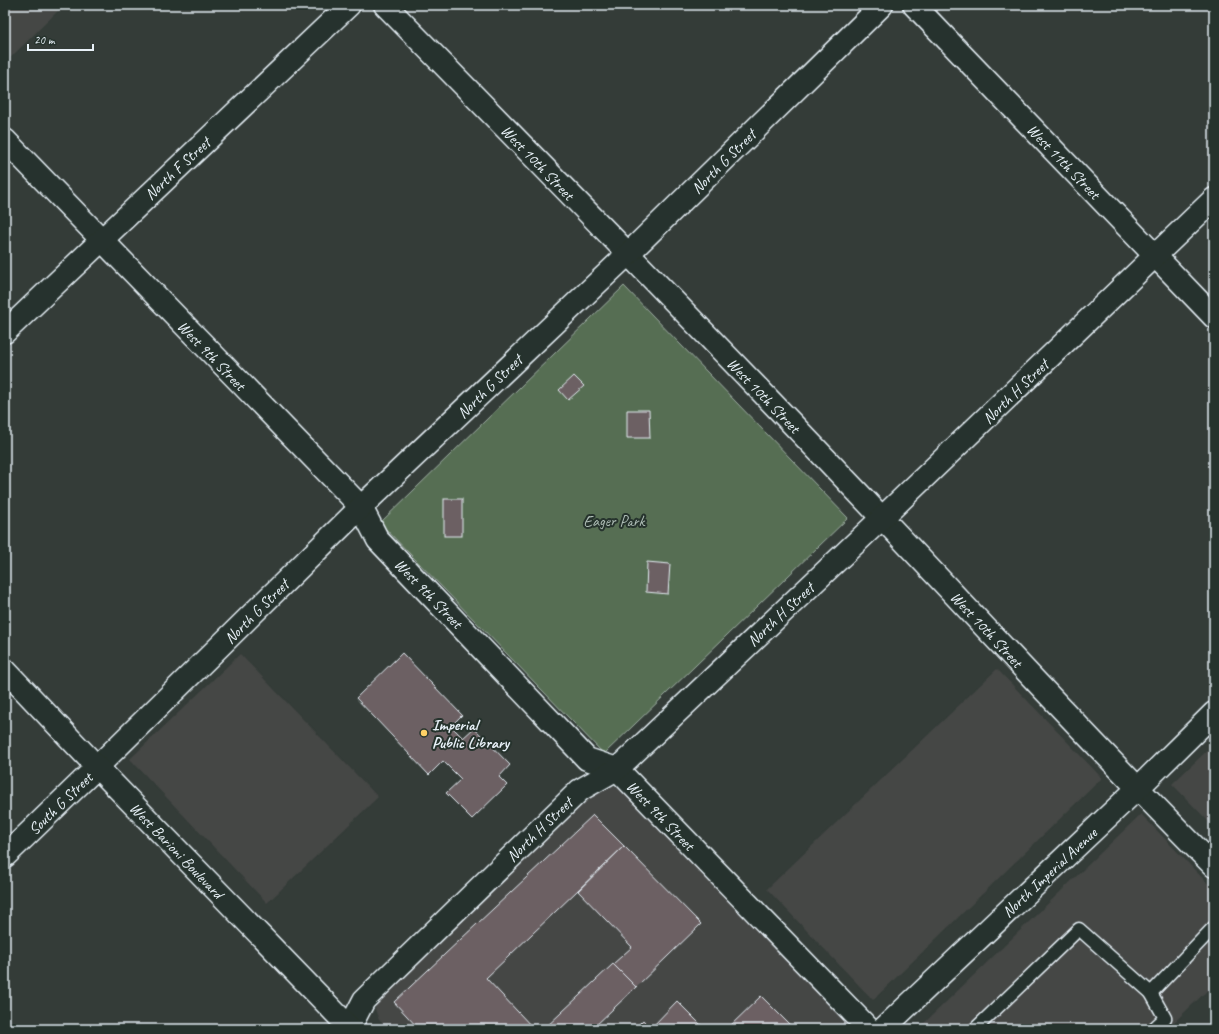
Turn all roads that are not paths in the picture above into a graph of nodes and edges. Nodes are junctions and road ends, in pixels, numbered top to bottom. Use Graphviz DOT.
graph roads {
  1 [pos="349,5"];
  2 [pos="385,5"];
  3 [pos="882,5"];
  4 [pos="914,5"];
  5 [pos="5,140"];
  6 [pos="1214,199"];
  7 [pos="101,240"];
  8 [pos="628,254"];
  9 [pos="1155,256"];
  10 [pos="1214,317"];
  11 [pos="5,332"];
  12 [pos="361,507"];
  13 [pos="882,518"];
  14 [pos="5,670"];
  15 [pos="1214,713"];
  16 [pos="98,767"];
  17 [pos="617,769"];
  18 [pos="1137,789"];
  19 [pos="5,856"];
  20 [pos="1214,866"];
  21 [pos="1214,927"];
  22 [pos="1151,993"];
  23 [pos="350,1029"];
  24 [pos="869,1029"];
  25 [pos="883,1029"];
  26 [pos="975,1029"];
  27 [pos="1153,1029"];
  1 -- 7 [label="street, North F Street"];
  2 -- 8 [label="street, West 10th Street"];
  3 -- 8 [label="street, North G Street"];
  4 -- 9 [label="street, West 11th Street"];
  5 -- 7 [label="street, West 9th Street"];
  6 -- 9 [label="street, North H Street"];
  7 -- 11 [label="street, North F Street"];
  7 -- 12 [label="street, West 9th Street"];
  8 -- 12 [label="street, North G Street"];
  8 -- 13 [label="street, West 10th Street"];
  9 -- 10 [label="street, West 11th Street"];
  9 -- 13 [label="street, North H Street"];
  12 -- 16 [label="street, North G Street"];
  12 -- 17 [label="street, West 9th Street"];
  13 -- 17 [label="street, North H Street"];
  13 -- 18 [label="street, West 10th Street"];
  14 -- 16 [label="street, West Barioni Boulevard"];
  15 -- 18 [label="street, North Imperial Avenue"];
  16 -- 19 [label="street, South G Street"];
  16 -- 23 [label="street, West Barioni Boulevard"];
  17 -- 23 [label="street, North H Street"];
  17 -- 24 [label="street, West 9th Street"];
  18 -- 20 [label="street, West 10th Street"];
  18 -- 25 [label="street, North Imperial Avenue"];
  21 -- 22 [label="lane"];
  22 -- 26 [label="lane"];
  22 -- 27 [label="lane"];
}
